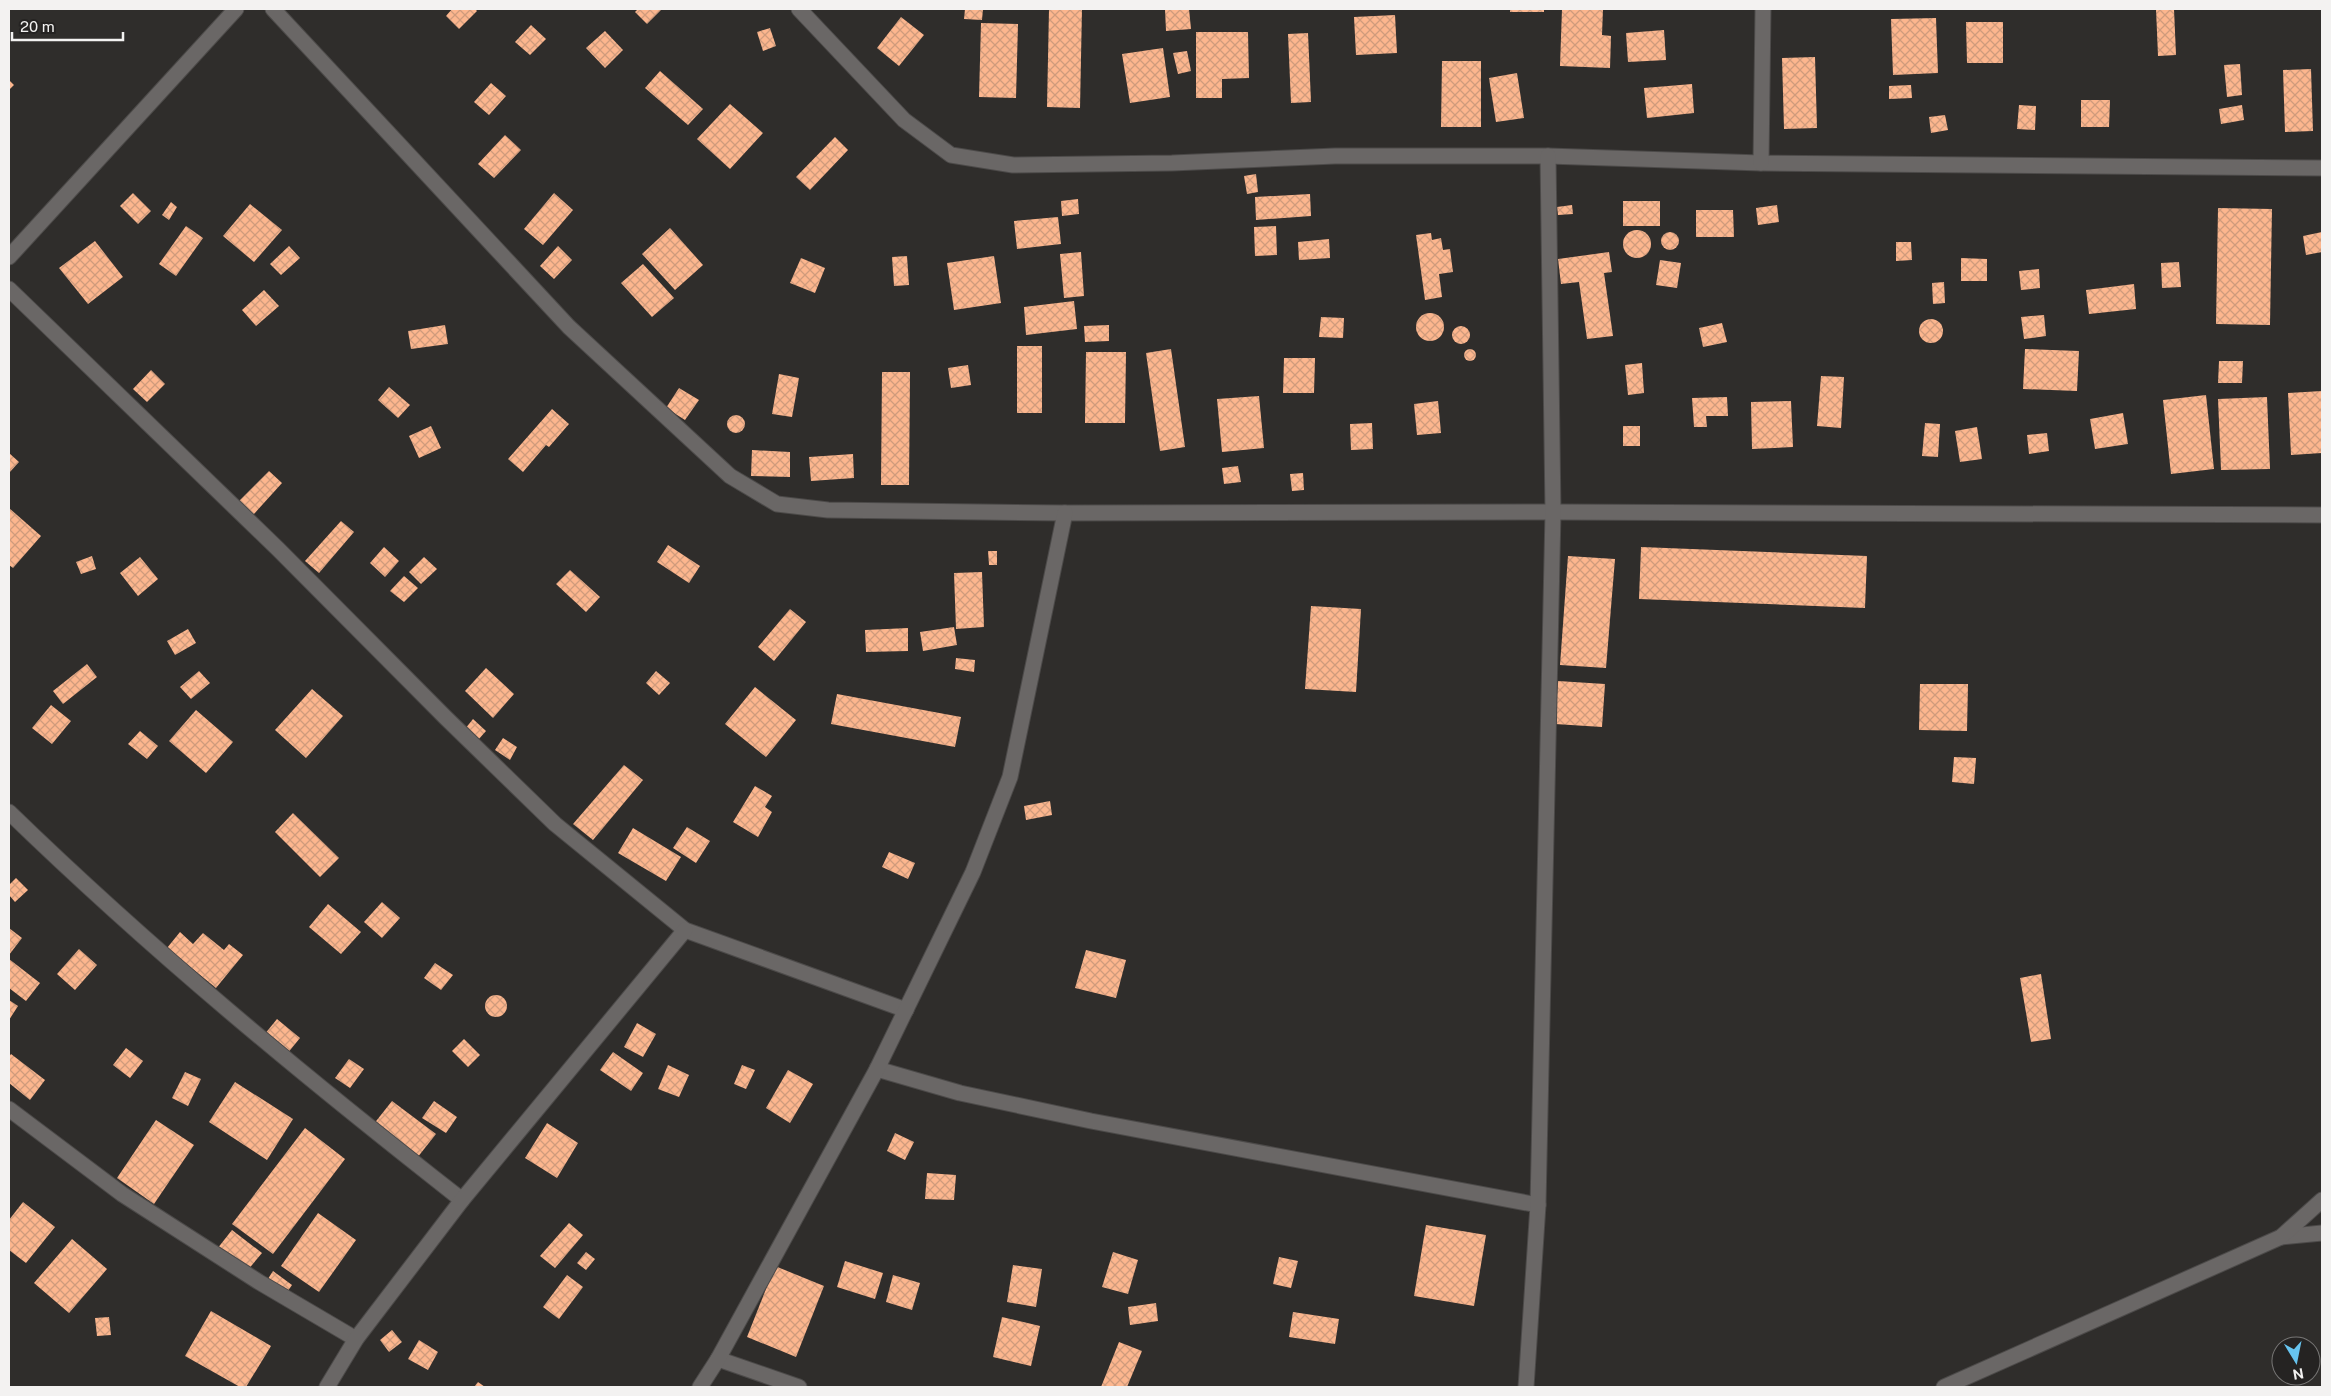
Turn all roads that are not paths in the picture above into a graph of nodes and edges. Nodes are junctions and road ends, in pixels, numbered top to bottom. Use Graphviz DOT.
graph roads {
  1 [pos="236,9"];
  2 [pos="273,9"];
  3 [pos="799,9"];
  4 [pos="1763,9"];
  5 [pos="1548,156"];
  6 [pos="1761,163"];
  7 [pos="2322,168"];
  8 [pos="9,257"];
  9 [pos="9,289"];
  10 [pos="1553,512"];
  11 [pos="1065,513"];
  12 [pos="2322,515"];
  13 [pos="9,812"];
  14 [pos="685,930"];
  15 [pos="906,1010"];
  16 [pos="877,1069"];
  17 [pos="9,1109"];
  18 [pos="462,1200"];
  19 [pos="2322,1200"];
  20 [pos="1538,1204"];
  21 [pos="2322,1233"];
  22 [pos="2281,1237"];
  23 [pos="356,1339"];
  24 [pos="718,1359"];
  25 [pos="327,1387"];
  26 [pos="700,1387"];
  27 [pos="799,1387"];
  28 [pos="1526,1387"];
  29 [pos="1944,1387"];
  1 -- 8 [label="street"];
  2 -- 11 [label="street"];
  3 -- 5 [label="street"];
  4 -- 6 [label="street"];
  5 -- 6 [label="street"];
  5 -- 10 [label="street"];
  6 -- 7 [label="street"];
  9 -- 14 [label="street"];
  10 -- 11 [label="street"];
  10 -- 12 [label="street"];
  10 -- 20 [label="street"];
  11 -- 15 [label="street"];
  13 -- 18 [label="street"];
  14 -- 15 [label="street"];
  14 -- 18 [label="street"];
  15 -- 16 [label="street"];
  16 -- 20 [label="street"];
  16 -- 24 [label="street"];
  17 -- 23 [label="street"];
  18 -- 23 [label="street"];
  19 -- 22 [label="street"];
  20 -- 28 [label="street"];
  21 -- 22 [label="street"];
  22 -- 29 [label="street"];
  23 -- 25 [label="street"];
  24 -- 26 [label="street"];
  24 -- 27 [label="street"];
}
